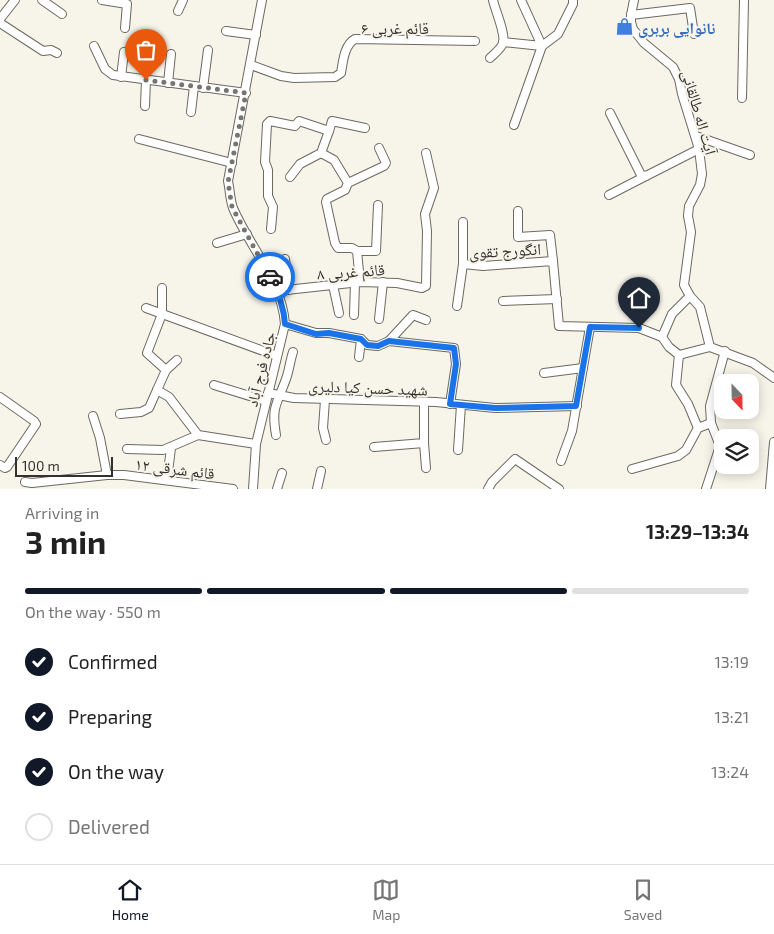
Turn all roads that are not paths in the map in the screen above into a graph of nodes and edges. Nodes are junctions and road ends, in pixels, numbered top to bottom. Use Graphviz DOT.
graph roads {
  1 [pos="15,0"];
  2 [pos="42,0"];
  3 [pos="102,0"];
  4 [pos="183,0"];
  5 [pos="262,0"];
  6 [pos="492,0"];
  7 [pos="521,0"];
  8 [pos="573,0"];
  9 [pos="634,0"];
  10 [pos="744,0"];
  11 [pos="178,11"];
  12 [pos="62,14"];
  13 [pos="631,14"];
  14 [pos="0,19"];
  15 [pos="0,23"];
  16 [pos="125,28"];
  17 [pos="226,31"];
  18 [pos="694,34"];
  19 [pos="256,35"];
  20 [pos="476,41"];
  21 [pos="504,42"];
  22 [pos="94,46"];
  23 [pos="542,46"];
  24 [pos="208,50"];
  25 [pos="124,52"];
  26 [pos="57,53"];
  27 [pos="171,54"];
  28 [pos="490,58"];
  29 [pos="251,65"];
  30 [pos="121,77"];
  31 [pos="146,80"];
  32 [pos="168,83"];
  33 [pos="198,87"];
  34 [pos="246,93"];
  35 [pos="742,98"];
  36 [pos="145,106"];
  37 [pos="191,112"];
  38 [pos="610,113"];
  39 [pos="514,125"];
  40 [pos="365,128"];
  41 [pos="329,131"];
  42 [pos="696,136"];
  43 [pos="139,139"];
  44 [pos="379,148"];
  45 [pos="698,149"];
  46 [pos="321,153"];
  47 [pos="426,153"];
  48 [pos="750,155"];
  49 [pos="232,163"];
  50 [pos="646,176"];
  51 [pos="290,177"];
  52 [pos="348,183"];
  53 [pos="609,195"];
  54 [pos="378,204"];
  55 [pos="518,211"];
  56 [pos="463,222"];
  57 [pos="272,230"];
  58 [pos="247,234"];
  59 [pos="217,243"];
  60 [pos="357,251"];
  61 [pos="285,259"];
  62 [pos="553,261"];
  63 [pos="462,264"];
  64 [pos="357,282"];
  65 [pos="383,282"];
  66 [pos="333,285"];
  67 [pos="162,288"];
  68 [pos="289,290"];
  69 [pos="277,291"];
  70 [pos="690,296"];
  71 [pos="557,299"];
  72 [pos="503,300"];
  73 [pos="458,306"];
  74 [pos="146,308"];
  75 [pos="339,313"];
  76 [pos="162,314"];
  77 [pos="354,315"];
  78 [pos="380,319"];
  79 [pos="426,320"];
  80 [pos="285,324"];
  81 [pos="590,327"];
  82 [pos="662,337"];
  83 [pos="361,339"];
  84 [pos="389,341"];
  85 [pos="710,347"];
  86 [pos="725,351"];
  87 [pos="293,352"];
  88 [pos="679,355"];
  89 [pos="277,356"];
  90 [pos="359,357"];
  91 [pos="178,360"];
  92 [pos="583,368"];
  93 [pos="166,370"];
  94 [pos="544,373"];
  95 [pos="774,378"];
  96 [pos="214,385"];
  97 [pos="157,390"];
  98 [pos="278,395"];
  99 [pos="0,397"];
  100 [pos="267,397"];
  101 [pos="325,400"];
  102 [pos="424,402"];
  103 [pos="450,404"];
  104 [pos="461,405"];
  105 [pos="576,406"];
  106 [pos="120,414"];
  107 [pos="93,416"];
  108 [pos="711,423"];
  109 [pos="698,428"];
  110 [pos="198,435"];
  111 [pos="276,435"];
  112 [pos="326,440"];
  113 [pos="774,442"];
  114 [pos="424,443"];
  115 [pos="256,444"];
  116 [pos="374,447"];
  117 [pos="171,448"];
  118 [pos="127,449"];
  119 [pos="458,450"];
  120 [pos="561,461"];
  121 [pos="0,465"];
  122 [pos="426,468"];
  123 [pos="632,469"];
  124 [pos="321,471"];
  125 [pos="282,473"];
  126 [pos="107,475"];
  127 [pos="167,480"];
  128 [pos="26,482"];
  129 [pos="772,487"];
  130 [pos="232,489"];
  131 [pos="253,489"];
  132 [pos="277,489"];
  133 [pos="317,489"];
  134 [pos="488,489"];
  135 [pos="559,489"];
  136 [pos="706,489"];
  1 -- 14 [label="street"];
  2 -- 12 [label="street"];
  3 -- 16 [label="street"];
  4 -- 11 [label="street"];
  5 -- 19 [label="street, جاده فرج آباد"];
  6 -- 21 [label="street"];
  7 -- 23 [label="street"];
  8 -- 23 [label="street"];
  9 -- 13 [label="street"];
  10 -- 35 [label="street"];
  13 -- 18 [label="street"];
  13 -- 42 [label="street, آیت اله طالقانی"];
  15 -- 26 [label="street"];
  17 -- 19 [label="street"];
  19 -- 29 [label="street, جاده فرج آباد"];
  20 -- 29 [label="street, قائم غربی ۶"];
  21 -- 23 [label="street"];
  21 -- 28 [label="street"];
  22 -- 30 [label="street"];
  23 -- 39 [label="street"];
  24 -- 33 [label="street"];
  25 -- 30 [label="street"];
  27 -- 32 [label="street"];
  29 -- 34 [label="street, جاده فرج آباد"];
  30 -- 31 [label="street"];
  31 -- 32 [label="street"];
  31 -- 36 [label="street"];
  32 -- 33 [label="street"];
  33 -- 34 [label="street"];
  33 -- 37 [label="street"];
  34 -- 49 [label="street, جاده فرج آباد"];
  38 -- 50 [label="street"];
  40 -- 41 [label="street"];
  41 -- 46 [label="street"];
  41 -- 57 [label="street"];
  42 -- 45 [label="street, آیت اله طالقانی"];
  42 -- 48 [label="street"];
  43 -- 49 [label="street"];
  44 -- 52 [label="street"];
  45 -- 50 [label="street"];
  45 -- 70 [label="street, آیت اله طالقانی"];
  46 -- 51 [label="street"];
  46 -- 52 [label="street"];
  47 -- 65 [label="street, قائم غربی ۸"];
  49 -- 58 [label="street, جاده فرج آباد"];
  50 -- 53 [label="street"];
  52 -- 60 [label="street"];
  54 -- 60 [label="street"];
  55 -- 62 [label="street"];
  56 -- 63 [label="street"];
  58 -- 59 [label="street"];
  58 -- 69 [label="street, جاده فرج آباد"];
  60 -- 64 [label="street"];
  61 -- 68 [label="street"];
  62 -- 63 [label="street, انگورج تقوی"];
  62 -- 71 [label="street, انگورج تقوی"];
  63 -- 73 [label="street, انگورج تقوی"];
  64 -- 65 [label="street, قائم غربی ۸"];
  64 -- 66 [label="street, قائم غربی ۸"];
  64 -- 77 [label="street"];
  65 -- 78 [label="street"];
  66 -- 68 [label="street, قائم غربی ۸"];
  66 -- 75 [label="street"];
  67 -- 76 [label="street"];
  68 -- 69 [label="street, قائم غربی ۸"];
  69 -- 80 [label="street, جاده فرج آباد"];
  70 -- 82 [label="street"];
  70 -- 85 [label="street, آیت اله طالقانی"];
  71 -- 72 [label="street"];
  71 -- 81 [label="street, انگورج تقوی"];
  74 -- 76 [label="street"];
  76 -- 89 [label="street"];
  76 -- 93 [label="street"];
  79 -- 84 [label="street"];
  80 -- 83 [label="street"];
  80 -- 89 [label="street, جاده فرج آباد"];
  81 -- 82 [label="street"];
  81 -- 92 [label="street"];
  82 -- 88 [label="street"];
  83 -- 84 [label="street"];
  83 -- 90 [label="street"];
  84 -- 103 [label="street"];
  85 -- 86 [label="street"];
  85 -- 88 [label="street"];
  86 -- 95 [label="street"];
  86 -- 108 [label="street"];
  87 -- 98 [label="street"];
  88 -- 109 [label="street"];
  89 -- 100 [label="street, جاده فرج آباد"];
  91 -- 93 [label="street"];
  92 -- 94 [label="street"];
  92 -- 105 [label="street"];
  93 -- 97 [label="street"];
  96 -- 100 [label="street, شهید حسن کیا دلیری"];
  97 -- 106 [label="street"];
  97 -- 110 [label="street"];
  98 -- 100 [label="street, شهید حسن کیا دلیری"];
  98 -- 101 [label="street, شهید حسن کیا دلیری"];
  98 -- 111 [label="street"];
  99 -- 121 [label="street"];
  100 -- 115 [label="street, جاده فرج آباد"];
  101 -- 102 [label="street, شهید حسن کیا دلیری"];
  101 -- 112 [label="street"];
  102 -- 103 [label="street, شهید حسن کیا دلیری"];
  102 -- 114 [label="street"];
  103 -- 104 [label="street, شهید حسن کیا دلیری"];
  104 -- 105 [label="street, شهید حسن کیا دلیری"];
  104 -- 119 [label="street"];
  105 -- 120 [label="street"];
  107 -- 126 [label="street"];
  108 -- 109 [label="street"];
  108 -- 136 [label="street"];
  109 -- 123 [label="street"];
  110 -- 115 [label="street"];
  110 -- 117 [label="street"];
  113 -- 129 [label="street"];
  114 -- 116 [label="street"];
  114 -- 122 [label="street"];
  115 -- 131 [label="street, جاده فرج آباد"];
  117 -- 118 [label="street"];
  117 -- 127 [label="street"];
  124 -- 133 [label="street"];
  125 -- 132 [label="street"];
  126 -- 127 [label="street, قائم شرقی ۱۲"];
  126 -- 128 [label="street, قائم شرقی ۱۲"];
  127 -- 130 [label="street, قائم شرقی ۱۲"];
  134 -- 135 [label="street"];
}
